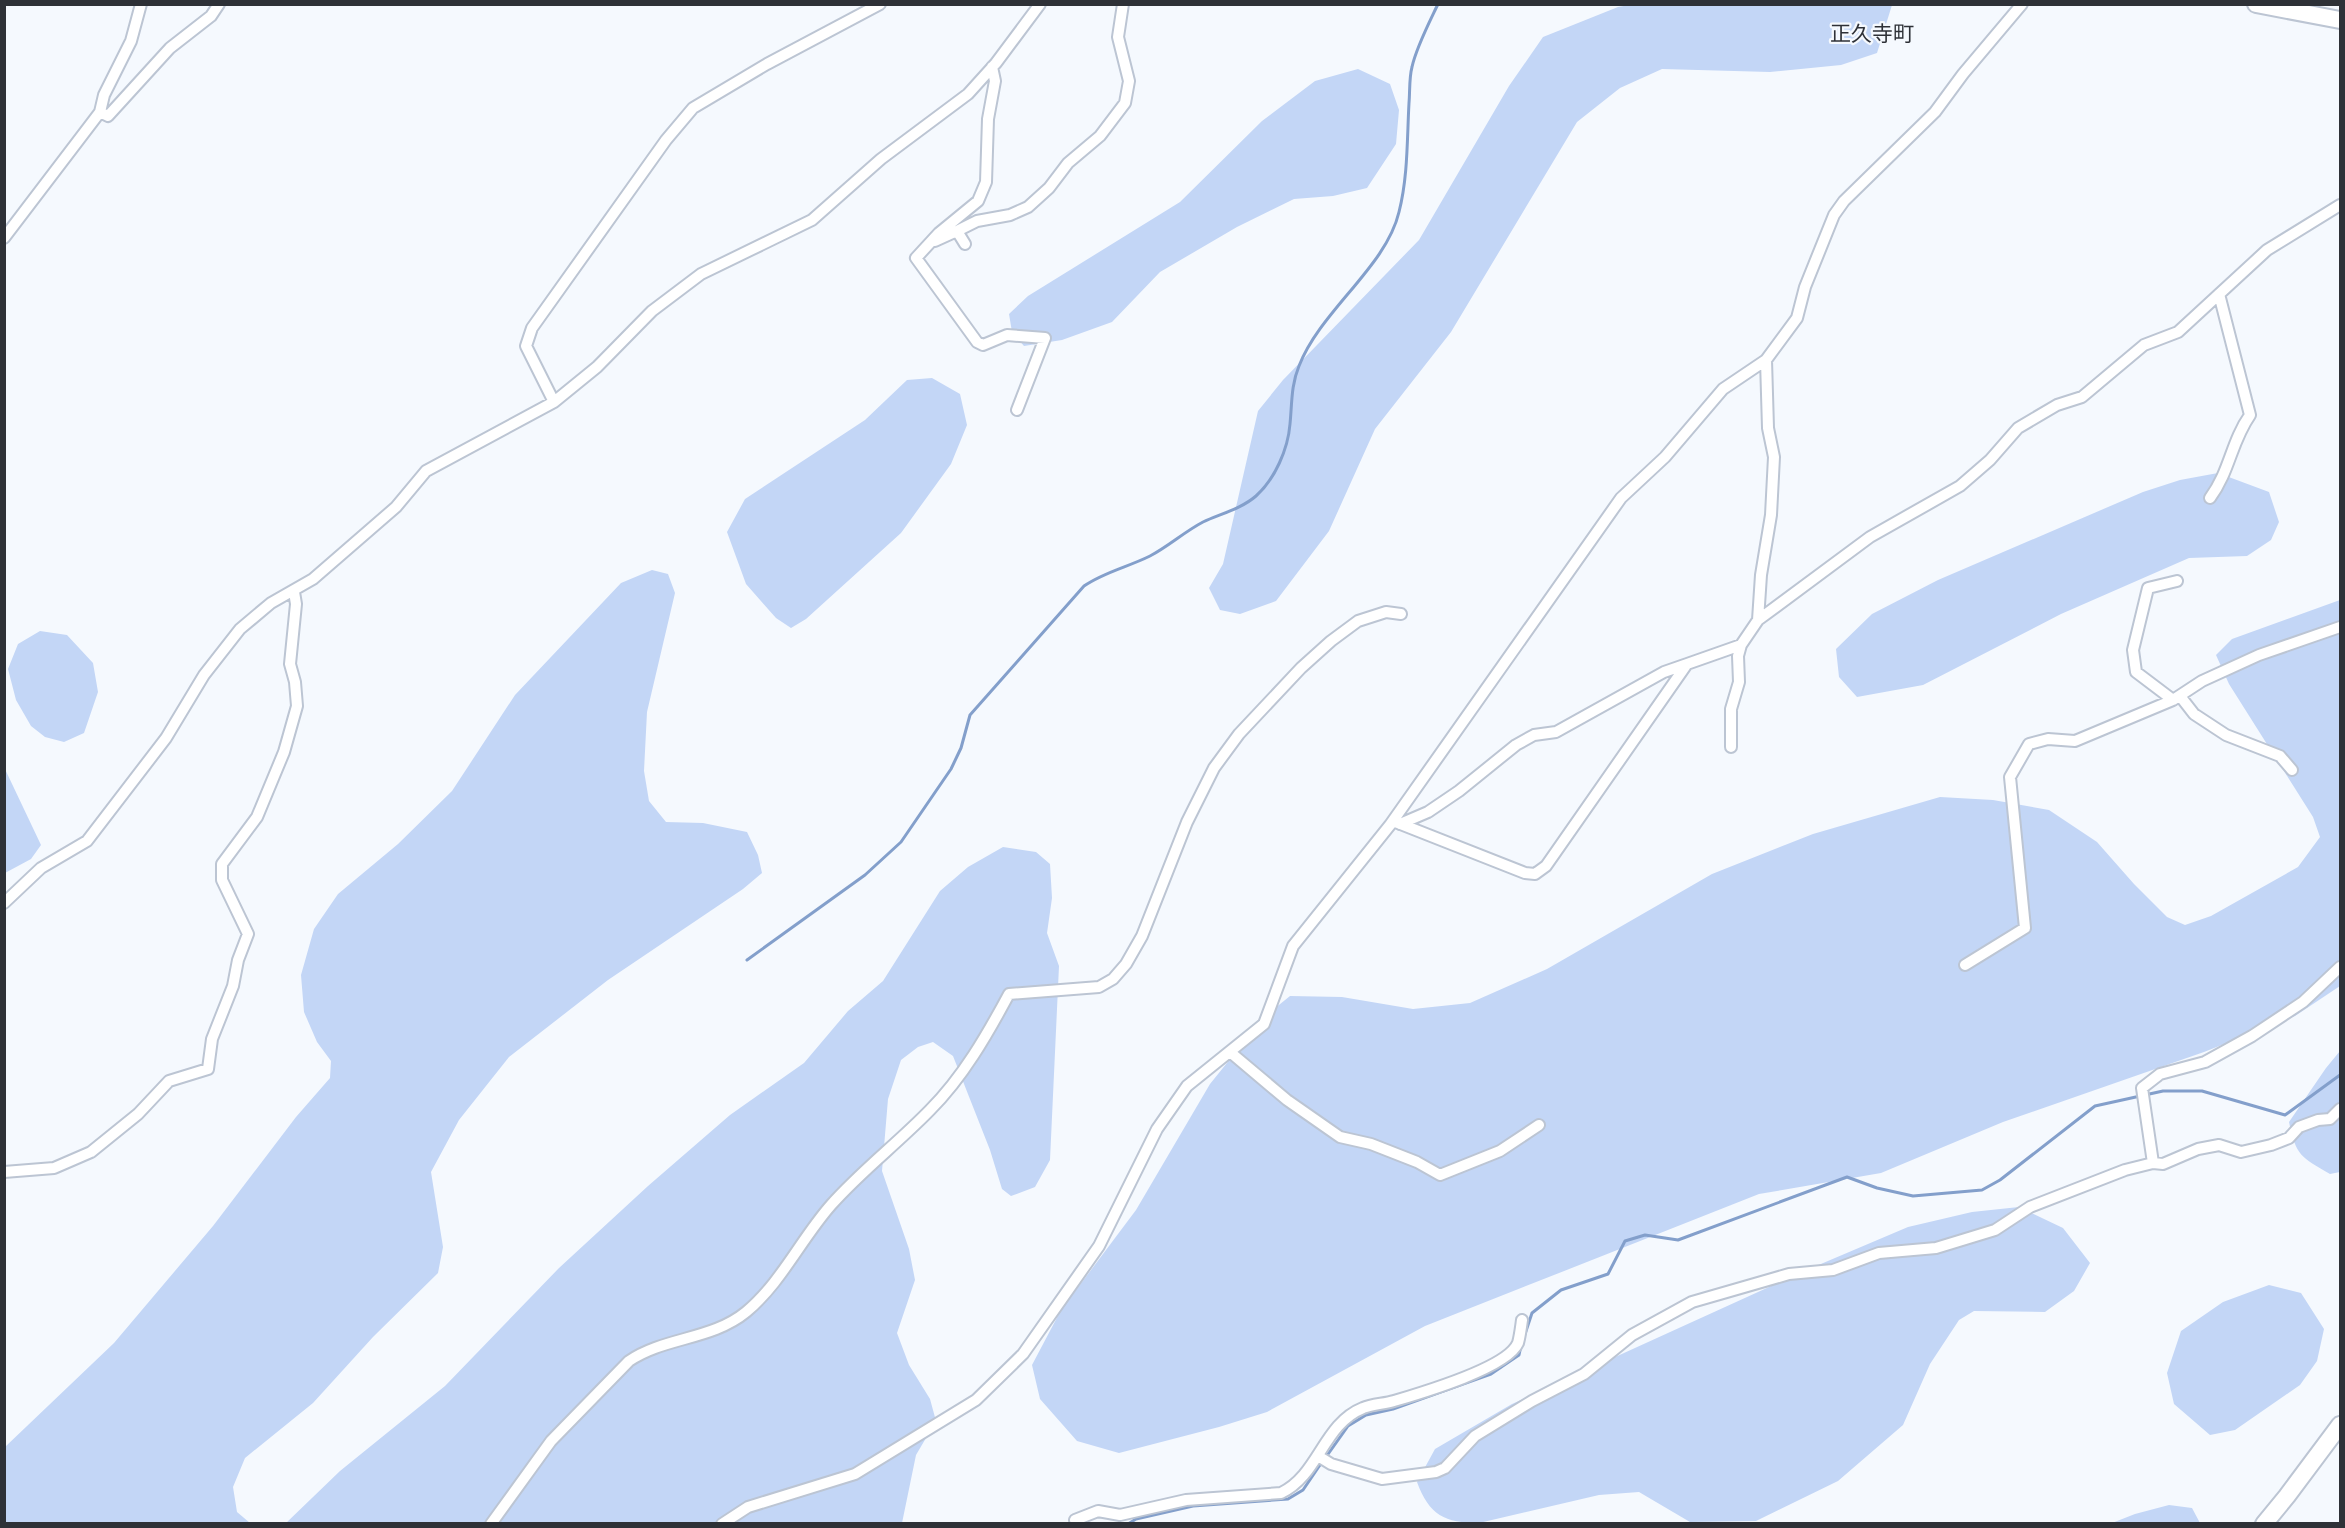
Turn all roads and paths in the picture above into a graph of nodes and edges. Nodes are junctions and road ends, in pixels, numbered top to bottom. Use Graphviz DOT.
graph roads {
  1 [pos="141,4"];
  2 [pos="219,4"];
  3 [pos="880,4"];
  4 [pos="1040,4"];
  5 [pos="1123,4"];
  6 [pos="2022,4"];
  7 [pos="2256,4"];
  8 [pos="2340,20"];
  9 [pos="992,67"];
  10 [pos="100,112"];
  11 [pos="2340,205"];
  12 [pos="957,231"];
  13 [pos="4,238"];
  14 [pos="929,244"];
  15 [pos="965,244"];
  16 [pos="2218,294"];
  17 [pos="1766,360"];
  18 [pos="554,402"];
  19 [pos="1017,410"];
  20 [pos="2210,498"];
  21 [pos="2177,581"];
  22 [pos="294,592"];
  23 [pos="1401,614"];
  24 [pos="1758,620"];
  25 [pos="2340,627"];
  26 [pos="1741,645"];
  27 [pos="1687,664"];
  28 [pos="2176,698"];
  29 [pos="1731,747"];
  30 [pos="2292,770"];
  31 [pos="1396,822"];
  32 [pos="4,903"];
  33 [pos="1965,965"];
  34 [pos="2340,967"];
  35 [pos="1230,1052"];
  36 [pos="2340,1109"];
  37 [pos="1539,1125"];
  38 [pos="2153,1163"];
  39 [pos="4,1172"];
  40 [pos="1522,1320"];
  41 [pos="2340,1425"];
  42 [pos="1318,1456"];
  43 [pos="1075,1520"];
  44 [pos="491,1524"];
  45 [pos="722,1524"];
  46 [pos="2264,1524"];
  1 -- 10 [label="street"];
  2 -- 10 [label="street"];
  3 -- 18 [label="street"];
  4 -- 9 [label="street"];
  5 -- 12 [label="street"];
  6 -- 17 [label="street"];
  7 -- 8 [label="main road"];
  9 -- 14 [label="street"];
  9 -- 18 [label="street"];
  10 -- 13 [label="street"];
  11 -- 16 [label="street"];
  12 -- 14 [label="street"];
  12 -- 15 [label="street"];
  14 -- 19 [label="street"];
  16 -- 20 [label="street"];
  16 -- 24 [label="street"];
  17 -- 24 [label="street"];
  17 -- 31 [label="street"];
  18 -- 22 [label="street"];
  21 -- 28 [label="street"];
  22 -- 32 [label="street"];
  22 -- 39 [label="street"];
  23 -- 44 [label="street"];
  24 -- 26 [label="street"];
  25 -- 28 [label="street"];
  26 -- 27 [label="street"];
  26 -- 29 [label="street"];
  27 -- 31 [label="street"];
  27 -- 31 [label="street"];
  28 -- 30 [label="street"];
  28 -- 33 [label="street"];
  31 -- 35 [label="street"];
  34 -- 38 [label="street"];
  35 -- 37 [label="street"];
  35 -- 45 [label="street"];
  36 -- 38 [label="street"];
  38 -- 42 [label="street"];
  40 -- 42 [label="street"];
  41 -- 46 [label="main road"];
  42 -- 43 [label="street"];
}
